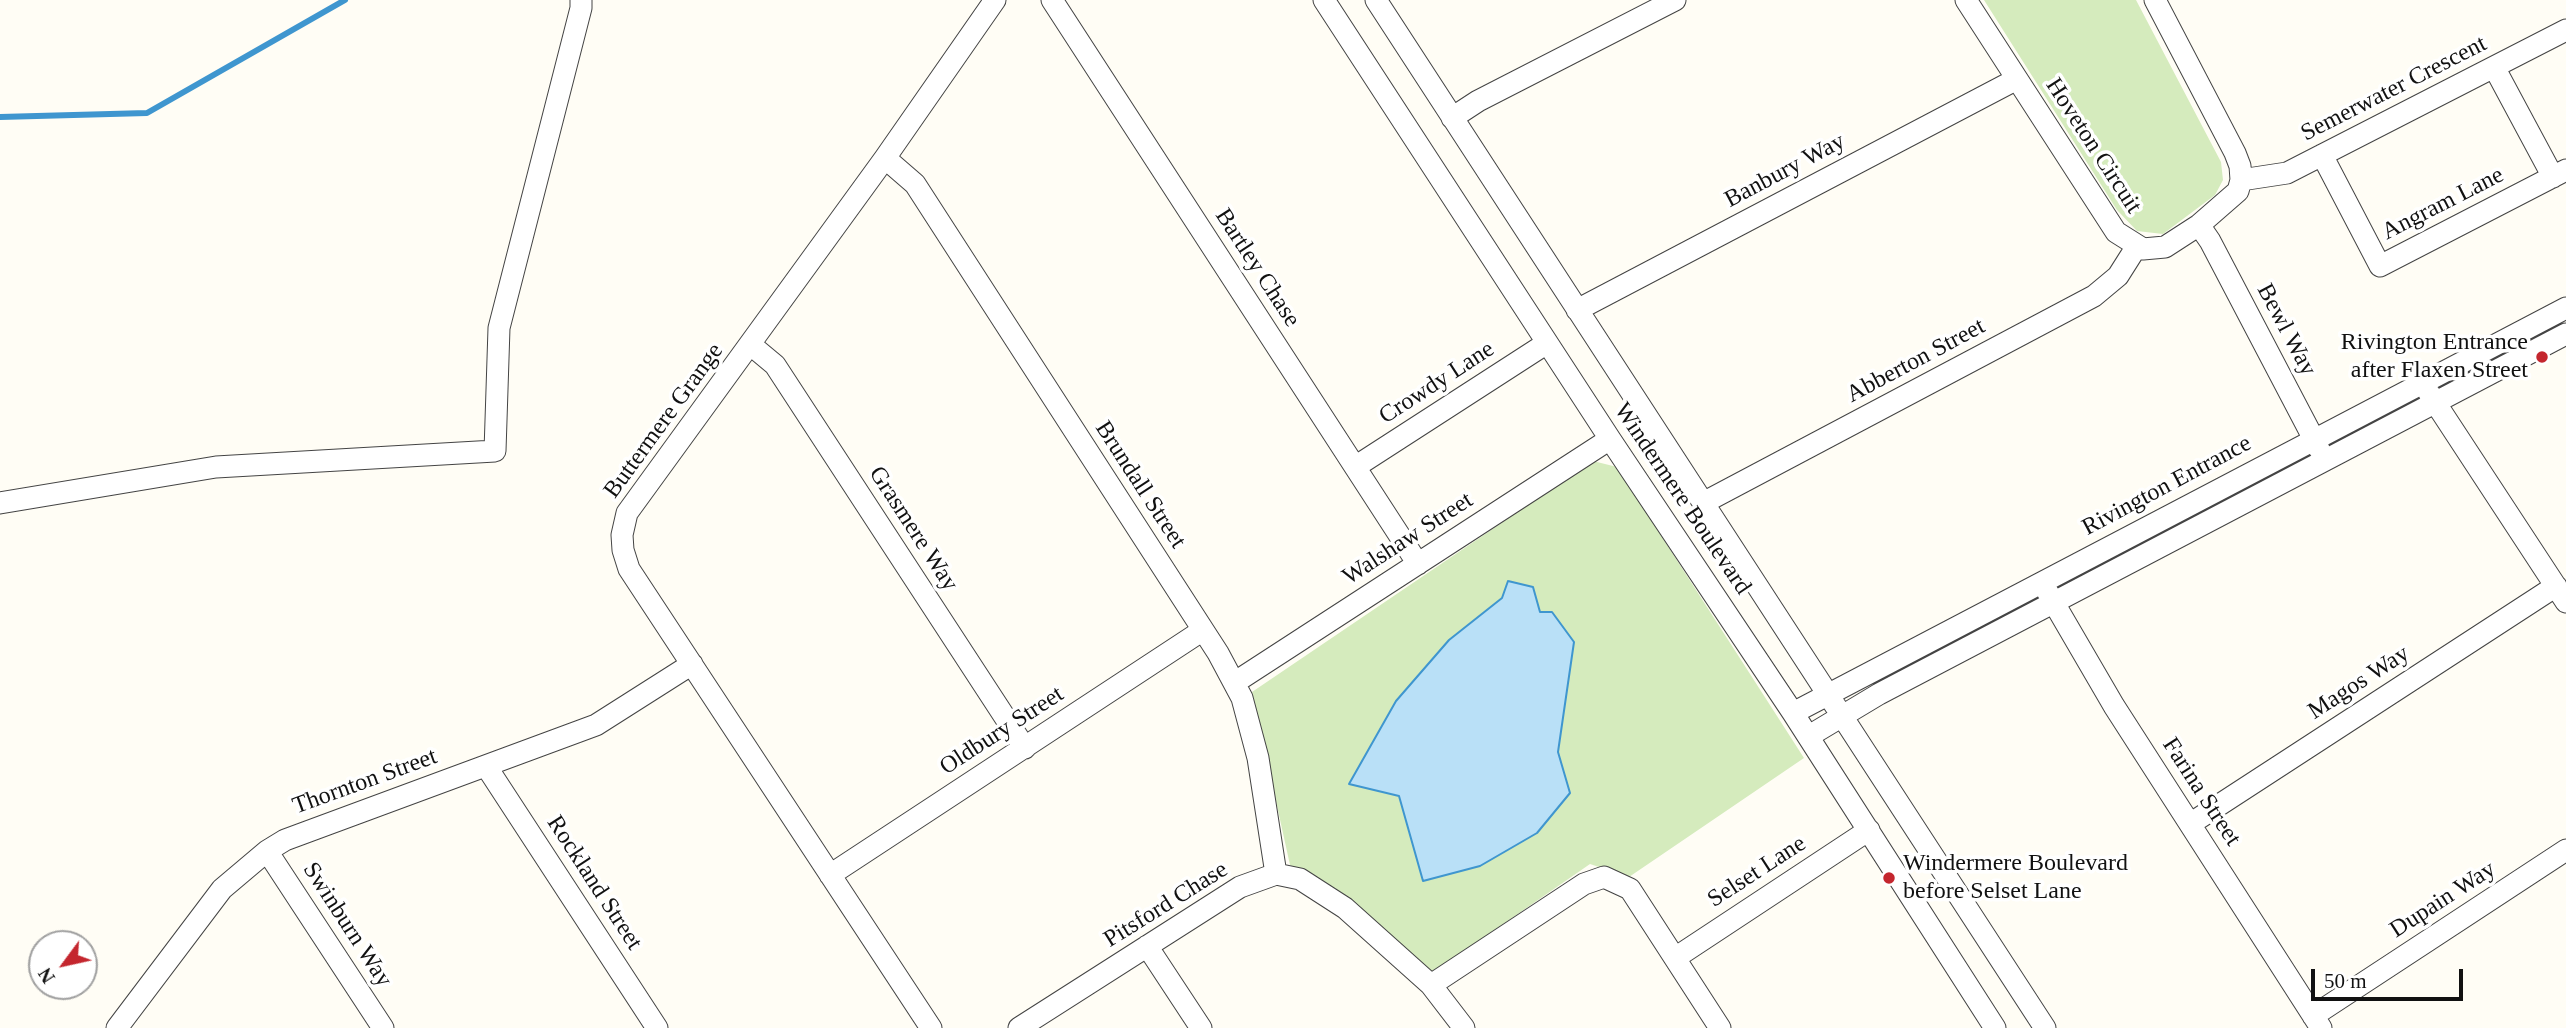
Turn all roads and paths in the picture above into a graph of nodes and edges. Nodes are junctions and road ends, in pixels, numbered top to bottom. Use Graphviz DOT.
graph roads {
  1 [pos="581,0"];
  2 [pos="995,0"];
  3 [pos="1052,0"];
  4 [pos="1324,0"];
  5 [pos="1376,0"];
  6 [pos="1675,0"];
  7 [pos="1966,0"];
  8 [pos="2155,0"];
  9 [pos="2566,30"];
  10 [pos="2494,67"];
  11 [pos="2017,79"];
  12 [pos="1452,118"];
  13 [pos="2322,155"];
  14 [pos="886,158"];
  15 [pos="2560,174"];
  16 [pos="2241,180"];
  17 [pos="2199,225"];
  18 [pos="2137,246"];
  19 [pos="2566,308"];
  20 [pos="1577,310"];
  21 [pos="2566,334"];
  22 [pos="1547,343"];
  23 [pos="751,345"];
  24 [pos="2422,382"];
  25 [pos="2435,403"];
  26 [pos="1610,439"];
  27 [pos="2314,439"];
  28 [pos="2325,460"];
  29 [pos="1355,467"];
  30 [pos="0,503"];
  31 [pos="1703,503"];
  32 [pos="1418,564"];
  33 [pos="2041,582"];
  34 [pos="2561,594"];
  35 [pos="2053,603"];
  36 [pos="1203,630"];
  37 [pos="692,664"];
  38 [pos="1234,683"];
  39 [pos="1827,694"];
  40 [pos="1793,713"];
  41 [pos="1842,717"];
  42 [pos="1808,736"];
  43 [pos="1025,748"];
  44 [pos="486,766"];
  45 [pos="2190,824"];
  46 [pos="1869,830"];
  47 [pos="2566,850"];
  48 [pos="267,851"];
  49 [pos="1276,874"];
  50 [pos="830,875"];
  51 [pos="1147,946"];
  52 [pos="1675,958"];
  53 [pos="1431,985"];
  54 [pos="2317,1022"];
  55 [pos="117,1028"];
  56 [pos="383,1028"];
  57 [pos="657,1028"];
  58 [pos="931,1028"];
  59 [pos="1019,1028"];
  60 [pos="1201,1028"];
  61 [pos="1464,1028"];
  62 [pos="1720,1028"];
  63 [pos="1995,1028"];
  64 [pos="2045,1028"];
  1 -- 30 [label="street"];
  2 -- 14 [label="street, Buttermere Grange"];
  3 -- 29 [label="street, Bartley Chase"];
  4 -- 22 [label="street, Windermere Boulevard"];
  5 -- 12 [label="street, Windermere Boulevard"];
  6 -- 12 [label="street"];
  7 -- 11 [label="street, Hoveton Circuit"];
  8 -- 16 [label="street"];
  9 -- 10 [label="street, Semerwater Crescent"];
  10 -- 13 [label="street, Semerwater Crescent"];
  10 -- 15 [label="street"];
  11 -- 18 [label="street, Hoveton Circuit"];
  11 -- 20 [label="street, Banbury Way"];
  12 -- 20 [label="street, Windermere Boulevard"];
  13 -- 15 [label="street, Angram Lane"];
  13 -- 16 [label="street, Semerwater Crescent"];
  14 -- 23 [label="street, Buttermere Grange"];
  14 -- 36 [label="street, Brundall Street"];
  16 -- 17 [label="street, Hoveton Circuit"];
  17 -- 18 [label="street, Hoveton Circuit"];
  17 -- 27 [label="street, Bewl Way"];
  18 -- 31 [label="street, Abberton Street"];
  19 -- 24 [label="street, Rivington Entrance"];
  20 -- 31 [label="street, Windermere Boulevard"];
  21 -- 25 [label="street, Rivington Entrance"];
  22 -- 26 [label="street, Windermere Boulevard"];
  22 -- 29 [label="street, Crowdy Lane"];
  23 -- 37 [label="street, Buttermere Grange"];
  23 -- 43 [label="street, Grasmere Way"];
  24 -- 25 [label="street"];
  24 -- 27 [label="street, Rivington Entrance"];
  25 -- 28 [label="street, Rivington Entrance"];
  25 -- 34 [label="street"];
  26 -- 32 [label="street, Walshaw Street"];
  26 -- 40 [label="street, Windermere Boulevard"];
  27 -- 28 [label="street, Bewl Way"];
  27 -- 33 [label="street, Rivington Entrance"];
  28 -- 35 [label="street, Rivington Entrance"];
  29 -- 32 [label="street, Bartley Chase"];
  31 -- 39 [label="street, Windermere Boulevard"];
  32 -- 38 [label="street, Walshaw Street"];
  33 -- 35 [label="street, Farina Street"];
  33 -- 39 [label="street, Rivington Entrance"];
  34 -- 45 [label="street, Magos Way"];
  35 -- 41 [label="street, Rivington Entrance"];
  35 -- 45 [label="street, Farina Street"];
  36 -- 38 [label="street, Brundall Street"];
  36 -- 43 [label="street, Oldbury Street"];
  37 -- 44 [label="street, Thornton Street"];
  37 -- 50 [label="street, Buttermere Grange"];
  38 -- 49 [label="street, Brundall Street"];
  39 -- 40 [label="street, Rivington Entrance"];
  39 -- 41 [label="street, Windermere Boulevard"];
  40 -- 42 [label="street, Windermere Boulevard"];
  41 -- 42 [label="street, Rivington Entrance"];
  41 -- 64 [label="street, Windermere Boulevard"];
  42 -- 46 [label="street, Windermere Boulevard"];
  43 -- 50 [label="street, Oldbury Street"];
  44 -- 48 [label="street, Thornton Street"];
  44 -- 57 [label="street, Rockland Street"];
  45 -- 54 [label="street, Farina Street"];
  46 -- 52 [label="street, Selset Lane"];
  46 -- 63 [label="street, Windermere Boulevard"];
  47 -- 54 [label="street, Dupain Way"];
  48 -- 55 [label="street, Thornton Street"];
  48 -- 56 [label="street, Swinburn Way"];
  49 -- 51 [label="street, Pitsford Chase"];
  49 -- 53 [label="street"];
  50 -- 58 [label="street, Buttermere Grange"];
  51 -- 59 [label="street, Pitsford Chase"];
  51 -- 60 [label="street"];
  52 -- 53 [label="street"];
  52 -- 62 [label="street"];
  53 -- 61 [label="street"];
}
